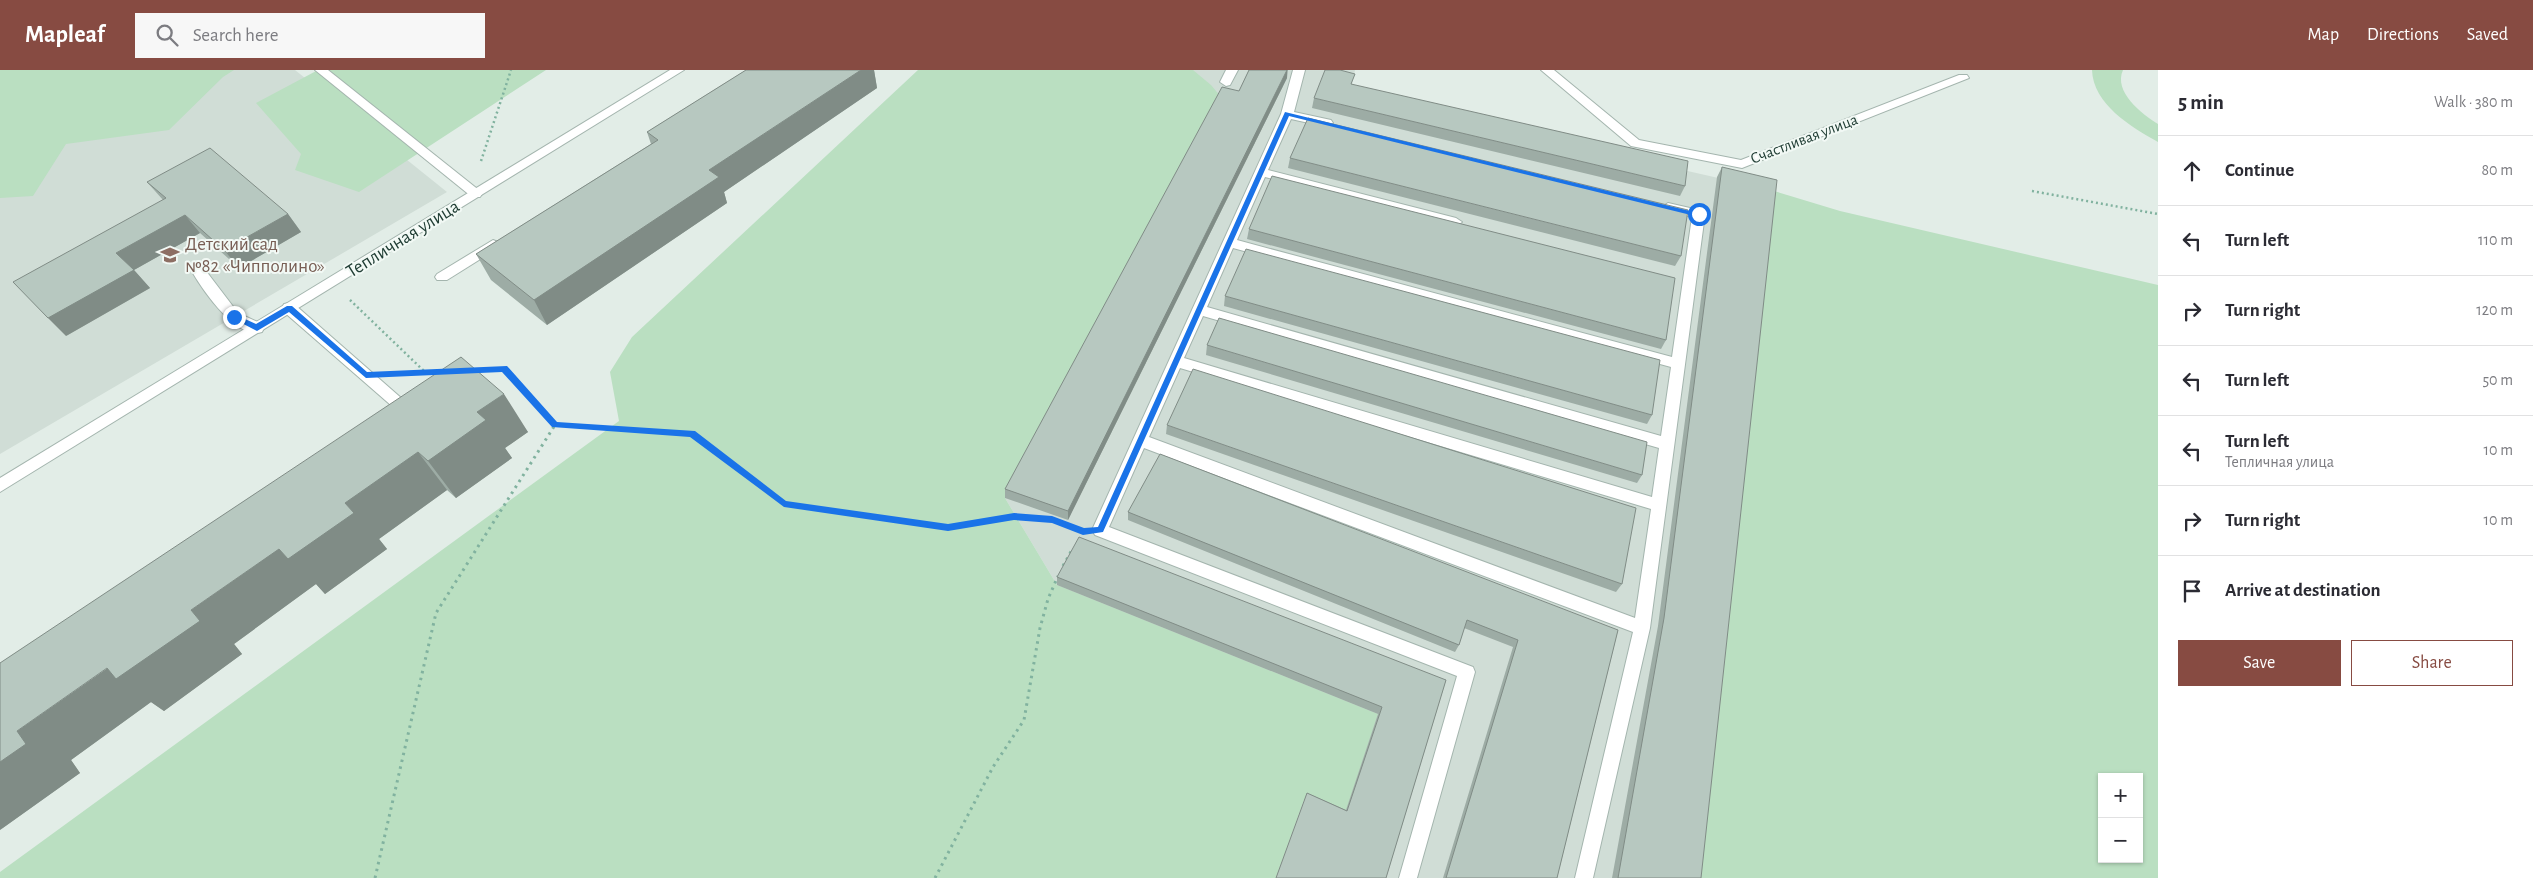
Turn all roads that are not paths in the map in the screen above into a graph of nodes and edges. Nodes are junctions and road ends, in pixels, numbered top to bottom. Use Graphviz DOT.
graph roads {
  1 [pos="321,70"];
  2 [pos="678,70"];
  3 [pos="1232,70"];
  4 [pos="1299,70"];
  5 [pos="1547,70"];
  6 [pos="1963,78"];
  7 [pos="1226,82"];
  8 [pos="1287,114"];
  9 [pos="1345,128"];
  10 [pos="1261,172"];
  11 [pos="476,194"];
  12 [pos="1651,203"];
  13 [pos="1470,226"];
  14 [pos="501,240"];
  15 [pos="1229,242"];
  16 [pos="198,270"];
  17 [pos="442,276"];
  18 [pos="289,308"];
  19 [pos="1199,310"];
  20 [pos="257,328"];
  21 [pos="1176,361"];
  22 [pos="1678,364"];
  23 [pos="386,419"];
  24 [pos="1140,440"];
  25 [pos="1668,444"];
  26 [pos="0,486"];
  27 [pos="1659,505"];
  28 [pos="1642,628"];
  29 [pos="1408,878"];
  30 [pos="1584,878"];
  1 -- 11 [label="street"];
  2 -- 11 [label="street, Тепличная улица"];
  3 -- 7 [label="street"];
  4 -- 8 [label="street"];
  5 -- 6 [label="street, Счастливая улица"];
  8 -- 9 [label="street"];
  8 -- 10 [label="street"];
  10 -- 13 [label="street"];
  10 -- 15 [label="street"];
  11 -- 18 [label="street, Тепличная улица"];
  12 -- 22 [label="street"];
  14 -- 17 [label="street"];
  15 -- 19 [label="street"];
  15 -- 22 [label="street"];
  16 -- 20 [label="street"];
  18 -- 20 [label="street, Тепличная улица"];
  18 -- 23 [label="street"];
  19 -- 21 [label="street"];
  19 -- 25 [label="street"];
  20 -- 26 [label="street, Тепличная улица"];
  21 -- 24 [label="street"];
  21 -- 27 [label="street"];
  22 -- 25 [label="street"];
  24 -- 28 [label="street"];
  24 -- 29 [label="street"];
  25 -- 27 [label="street"];
  27 -- 28 [label="street"];
  28 -- 30 [label="street"];
}
